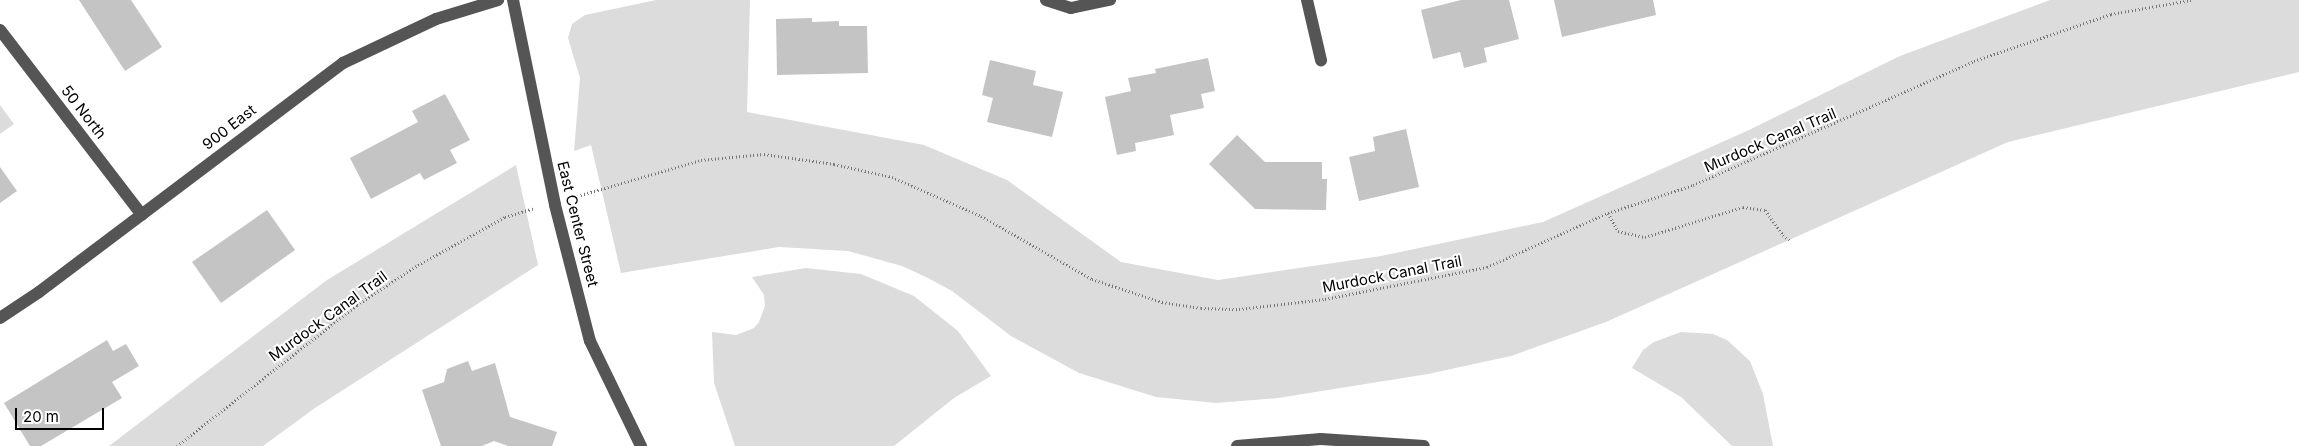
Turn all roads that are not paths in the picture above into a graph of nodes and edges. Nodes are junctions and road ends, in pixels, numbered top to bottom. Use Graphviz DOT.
graph roads {
  1 [pos="498,0"];
  2 [pos="513,0"];
  3 [pos="1046,0"];
  4 [pos="1110,0"];
  5 [pos="1306,0"];
  6 [pos="0,30"];
  7 [pos="1321,60"];
  8 [pos="142,215"];
  9 [pos="0,318"];
  10 [pos="641,446"];
  11 [pos="1237,446"];
  12 [pos="1424,446"];
  1 -- 8 [label="street, 900 East"];
  2 -- 10 [label="street, East Center Street"];
  3 -- 4 [label="street"];
  5 -- 7 [label="street"];
  6 -- 8 [label="street, 50 North"];
  8 -- 9 [label="street, 900 East"];
  11 -- 12 [label="street"];
}
